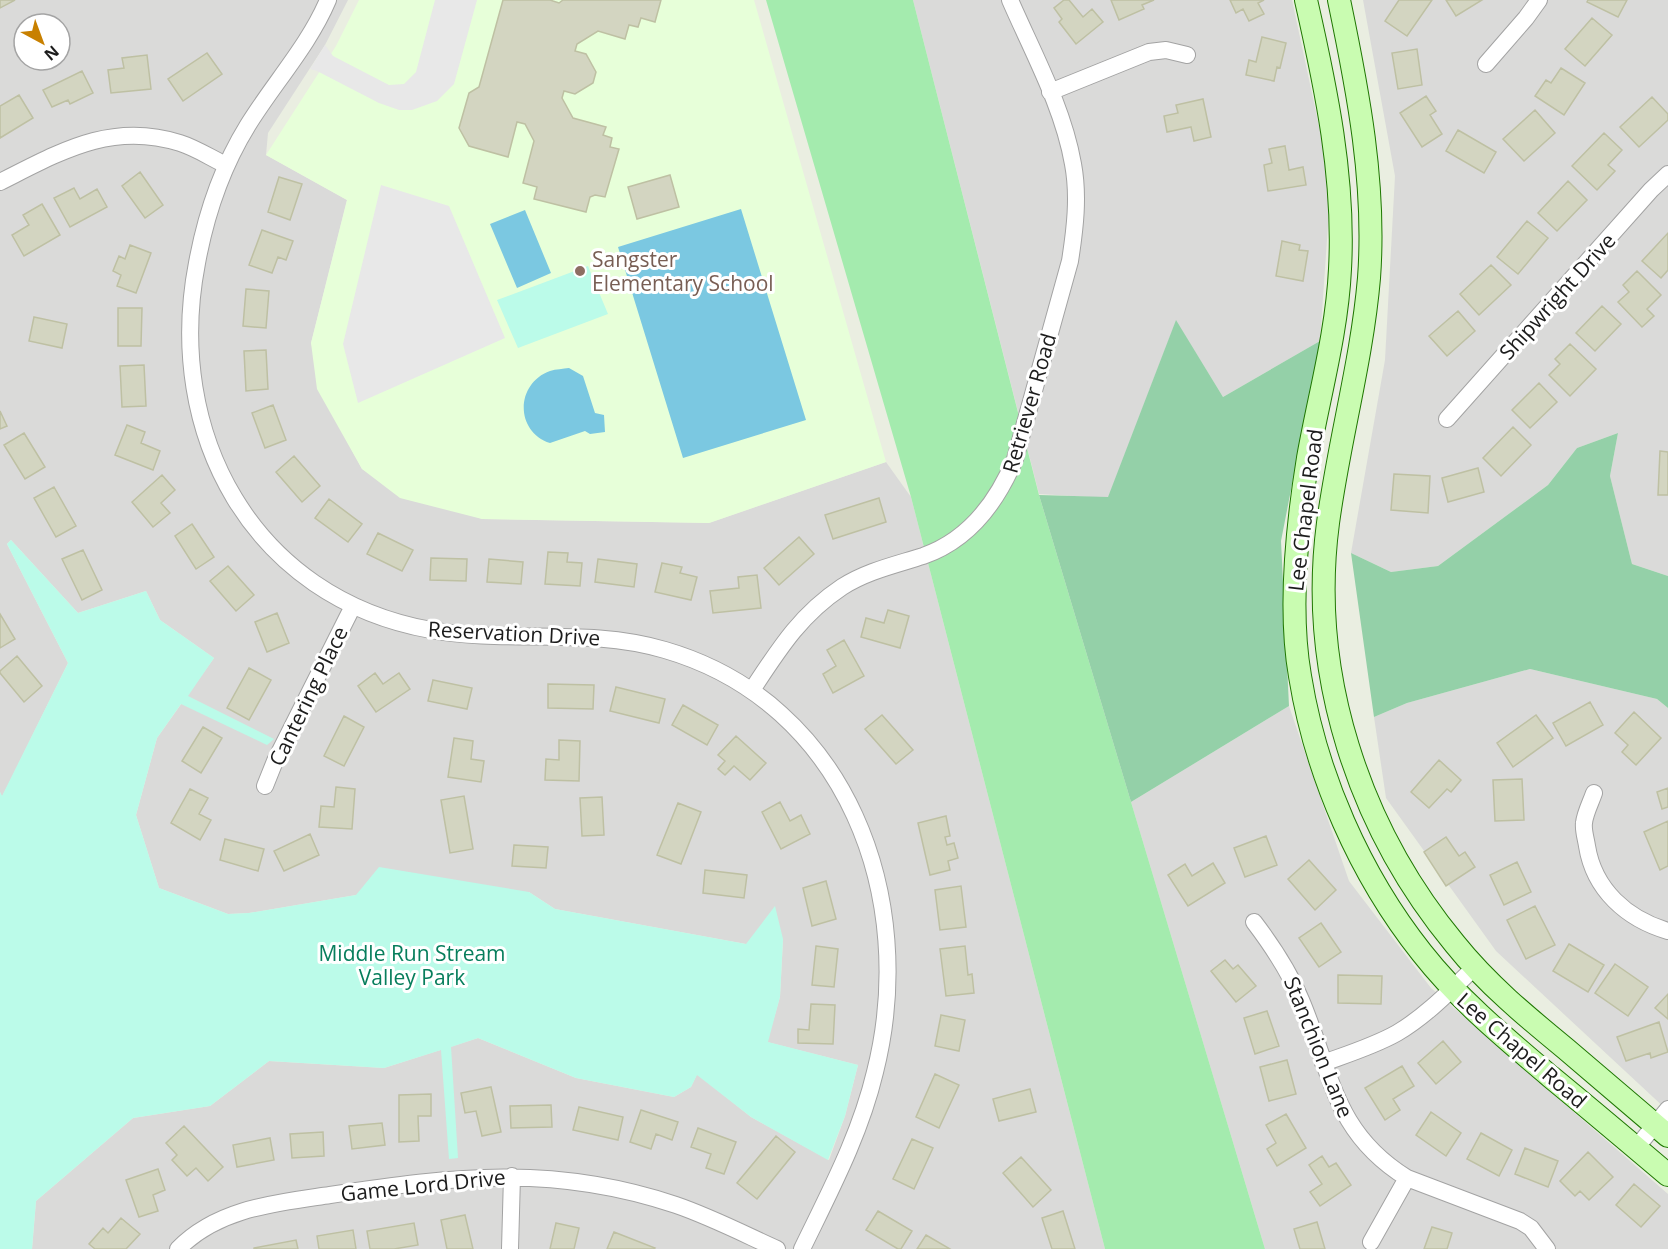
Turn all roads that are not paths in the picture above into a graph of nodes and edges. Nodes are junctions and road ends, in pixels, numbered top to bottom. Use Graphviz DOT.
graph roads {
  1 [pos="328,0"];
  2 [pos="1010,0"];
  3 [pos="1306,0"];
  4 [pos="1339,0"];
  5 [pos="1539,0"];
  6 [pos="1187,55"];
  7 [pos="1485,64"];
  8 [pos="1050,92"];
  9 [pos="226,165"];
  10 [pos="1668,174"];
  11 [pos="0,182"];
  12 [pos="1333,328"];
  13 [pos="1362,333"];
  14 [pos="1447,419"];
  15 [pos="353,606"];
  16 [pos="752,690"];
  17 [pos="265,786"];
  18 [pos="1594,793"];
  19 [pos="1254,922"];
  20 [pos="1668,931"];
  21 [pos="1475,967"];
  22 [pos="1452,989"];
  23 [pos="1323,1063"];
  24 [pos="1664,1123"];
  25 [pos="1636,1148"];
  26 [pos="1668,1175"];
  27 [pos="512,1176"];
  28 [pos="1407,1178"];
  29 [pos="1371,1242"];
  30 [pos="178,1249"];
  31 [pos="510,1249"];
  32 [pos="777,1249"];
  33 [pos="802,1249"];
  34 [pos="1547,1249"];
  1 -- 9 [label="street, Reservation Drive"];
  2 -- 8 [label="street, Retriever Road"];
  3 -- 12 [label="main road, Lee Chapel Road"];
  4 -- 13 [label="main road, Lee Chapel Road"];
  5 -- 7 [label="street"];
  6 -- 8 [label="street"];
  8 -- 16 [label="street, Retriever Road"];
  9 -- 11 [label="street"];
  9 -- 15 [label="street, Reservation Drive"];
  10 -- 14 [label="street, Shipwright Drive"];
  12 -- 13 [label="main road"];
  12 -- 22 [label="main road, Lee Chapel Road"];
  13 -- 21 [label="main road, Lee Chapel Road"];
  15 -- 16 [label="street, Reservation Drive"];
  15 -- 17 [label="street, Cantering Place"];
  16 -- 33 [label="street, Reservation Drive"];
  18 -- 20 [label="street"];
  19 -- 23 [label="street, Stanchion Lane"];
  21 -- 22 [label="street"];
  21 -- 24 [label="main road, Lee Chapel Road"];
  22 -- 23 [label="street"];
  22 -- 25 [label="main road, Lee Chapel Road"];
  23 -- 28 [label="street, Stanchion Lane"];
  24 -- 25 [label="street"];
  25 -- 26 [label="main road, Lee Chapel Road"];
  27 -- 30 [label="street, Game Lord Drive"];
  27 -- 31 [label="street"];
  27 -- 32 [label="street, Game Lord Drive"];
  28 -- 29 [label="street"];
  28 -- 34 [label="street, Stanchion Lane"];
}
